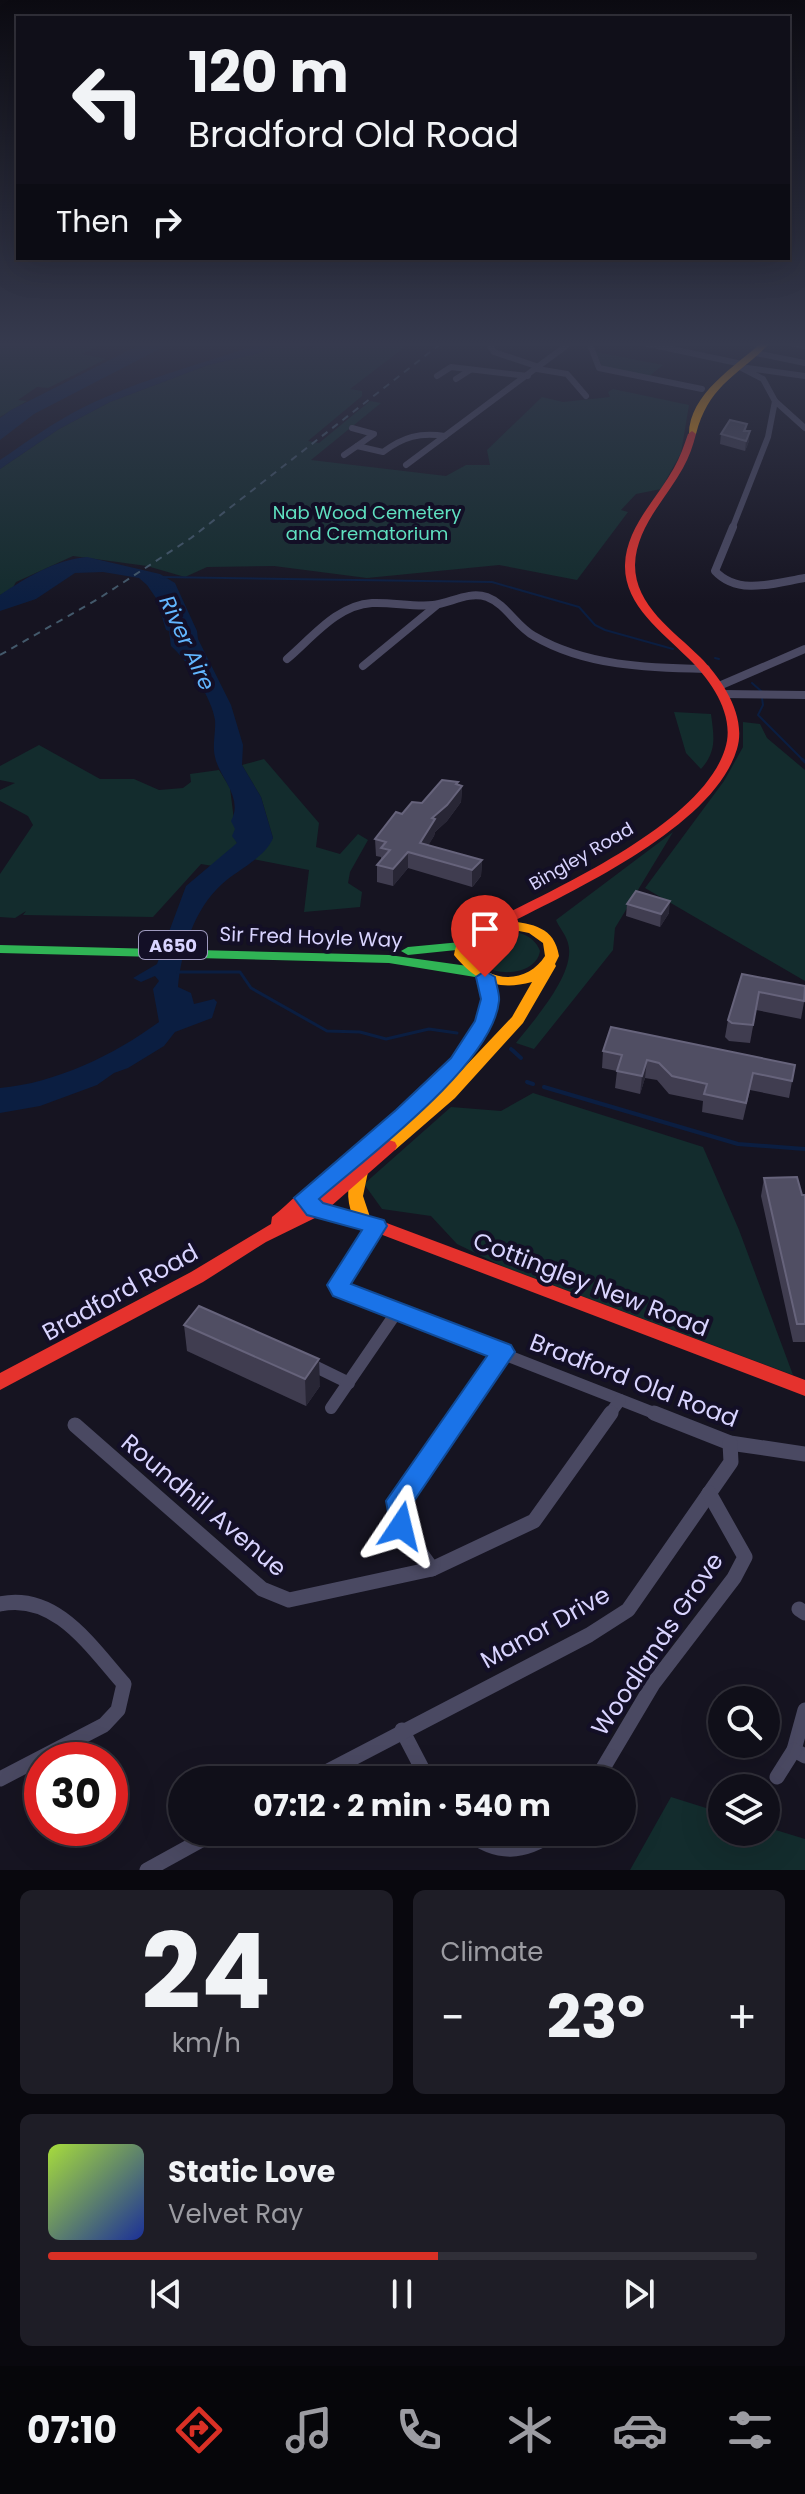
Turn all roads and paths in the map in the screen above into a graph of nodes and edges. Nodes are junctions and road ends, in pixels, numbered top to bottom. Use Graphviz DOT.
graph roads {
  1 [pos="357,429"];
  2 [pos="454,429"];
  3 [pos="692,429"];
  4 [pos="770,429"];
  5 [pos="445,436"];
  6 [pos="357,446"];
  7 [pos="383,452"];
  8 [pos="344,455"];
  9 [pos="421,455"];
  10 [pos="375,457"];
  11 [pos="431,457"];
  12 [pos="406,465"];
  13 [pos="805,578"];
  14 [pos="805,585"];
  15 [pos="795,586"];
  16 [pos="437,605"];
  17 [pos="805,649"];
  18 [pos="287,659"];
  19 [pos="363,666"];
  20 [pos="706,669"];
  21 [pos="720,690"];
  22 [pos="805,695"];
  23 [pos="620,859"];
  24 [pos="499,923"];
  25 [pos="547,938"];
  26 [pos="0,940"];
  27 [pos="461,946"];
  28 [pos="0,949"];
  29 [pos="344,954"];
  30 [pos="549,966"];
  31 [pos="480,974"];
  32 [pos="360,1172"];
  33 [pos="330,1198"];
  34 [pos="310,1200"];
  35 [pos="358,1214"];
  36 [pos="376,1226"];
  37 [pos="396,1313"];
  38 [pos="503,1352"];
  39 [pos="295,1354"];
  40 [pos="0,1382"];
  41 [pos="349,1383"];
  42 [pos="805,1388"];
  43 [pos="620,1400"];
  44 [pos="331,1408"];
  45 [pos="75,1425"];
  46 [pos="730,1443"];
  47 [pos="805,1454"];
  48 [pos="709,1493"];
  49 [pos="432,1569"];
  50 [pos="0,1604"];
  51 [pos="805,1710"];
  52 [pos="402,1730"];
  53 [pos="800,1753"];
  54 [pos="336,1766"];
  55 [pos="421,1766"];
  56 [pos="604,1766"];
  57 [pos="780,1774"];
  58 [pos="0,1779"];
  59 [pos="191,1846"];
  60 [pos="484,1846"];
  61 [pos="538,1846"];
  62 [pos="147,1870"];
  1 -- 6 [label="street"];
  2 -- 5 [label="street"];
  3 -- 20 [label="main road, Bingley Road / A650"];
  4 -- 13 [label="street"];
  5 -- 7 [label="street"];
  5 -- 9 [label="street"];
  6 -- 7 [label="street"];
  6 -- 8 [label="street"];
  7 -- 10 [label="street"];
  9 -- 11 [label="street"];
  9 -- 12 [label="street"];
  14 -- 15 [label="street"];
  16 -- 18 [label="street"];
  16 -- 19 [label="street"];
  16 -- 20 [label="street"];
  17 -- 21 [label="street"];
  20 -- 21 [label="main road, Bingley Road / A650"];
  21 -- 22 [label="street"];
  21 -- 23 [label="main road, Bingley Road / A650"];
  23 -- 24 [label="main road, Bingley Road / A650"];
  23 -- 25 [label="main road, A650"];
  24 -- 25 [label="main road"];
  24 -- 27 [label="main road, A650"];
  25 -- 30 [label="main road, A650"];
  26 -- 29 [label="main road, Sir Fred Hoyle Way / A650"];
  27 -- 29 [label="main road, Sir Fred Hoyle Way / A650"];
  27 -- 31 [label="main road"];
  28 -- 29 [label="main road, Sir Fred Hoyle Way / A650"];
  29 -- 31 [label="main road, Sir Fred Hoyle Way / A650"];
  30 -- 31 [label="main road, A650"];
  30 -- 32 [label="main road"];
  31 -- 34 [label="main road, Bradford Road"];
  32 -- 33 [label="main road"];
  32 -- 35 [label="main road"];
  33 -- 34 [label="main road, Cottingley New Road"];
  33 -- 35 [label="main road, Cottingley New Road"];
  34 -- 35 [label="main road, Cottingley New Road"];
  34 -- 40 [label="main road, Bradford Road"];
  35 -- 36 [label="main road, Cottingley New Road"];
  36 -- 37 [label="street, Bradford Old Road"];
  36 -- 42 [label="main road, Cottingley New Road"];
  37 -- 38 [label="street, Bradford Old Road"];
  37 -- 41 [label="street"];
  38 -- 43 [label="street, Bradford Old Road"];
  38 -- 49 [label="street"];
  39 -- 41 [label="street"];
  41 -- 44 [label="street"];
  43 -- 46 [label="street, Bradford Old Road"];
  43 -- 49 [label="street, Roundhill Avenue"];
  45 -- 49 [label="street, Roundhill Avenue"];
  46 -- 47 [label="street, Bradford Old Road"];
  46 -- 48 [label="street, Manor Drive"];
  48 -- 52 [label="street, Manor Drive"];
  48 -- 56 [label="street, Woodlands Grove"];
  50 -- 58 [label="street"];
  51 -- 53 [label="street"];
  52 -- 54 [label="street, Manor Drive"];
  52 -- 55 [label="street"];
  53 -- 57 [label="street"];
  59 -- 62 [label="street"];
  60 -- 61 [label="street"];
}
